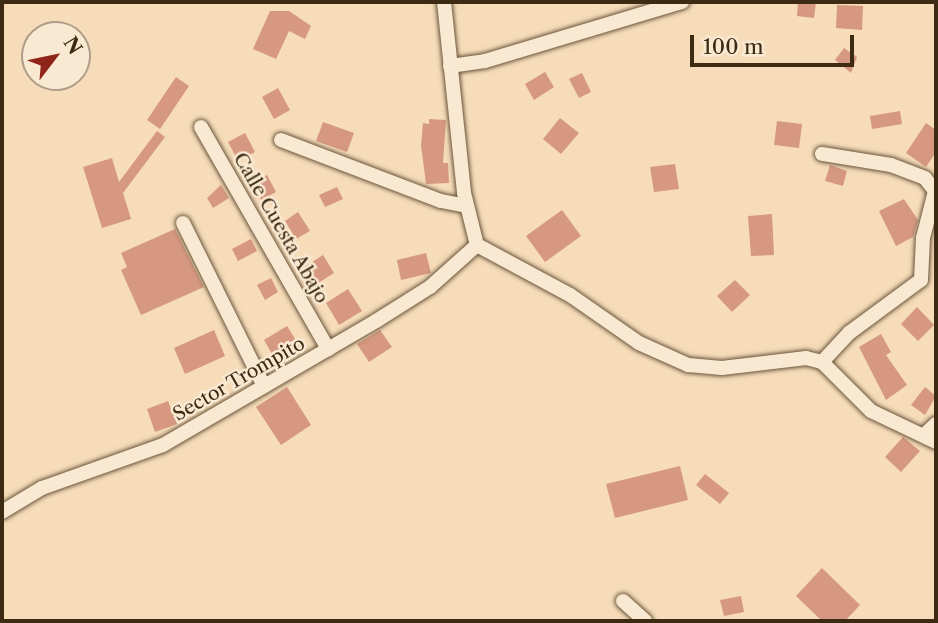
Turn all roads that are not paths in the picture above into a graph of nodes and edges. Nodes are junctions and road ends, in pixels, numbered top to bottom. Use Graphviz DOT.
graph roads {
  1 [pos="444,2"];
  2 [pos="682,2"];
  3 [pos="450,66"];
  4 [pos="201,127"];
  5 [pos="281,139"];
  6 [pos="822,154"];
  7 [pos="467,206"];
  8 [pos="183,223"];
  9 [pos="477,245"];
  10 [pos="328,349"];
  11 [pos="822,362"];
  12 [pos="264,386"];
  13 [pos="936,424"];
  14 [pos="930,438"];
  15 [pos="2,512"];
  16 [pos="623,601"];
  17 [pos="645,621"];
  1 -- 3 [label="street"];
  2 -- 3 [label="street"];
  3 -- 7 [label="street"];
  4 -- 10 [label="street, Calle Cuesta Abajo"];
  5 -- 7 [label="street"];
  6 -- 11 [label="street"];
  7 -- 9 [label="street"];
  8 -- 12 [label="street"];
  9 -- 10 [label="street, Sector Trompito"];
  9 -- 11 [label="street"];
  10 -- 12 [label="street, Sector Trompito"];
  11 -- 14 [label="street"];
  12 -- 15 [label="street, Sector Trompito"];
  13 -- 14 [label="street"];
  16 -- 17 [label="street"];
}
